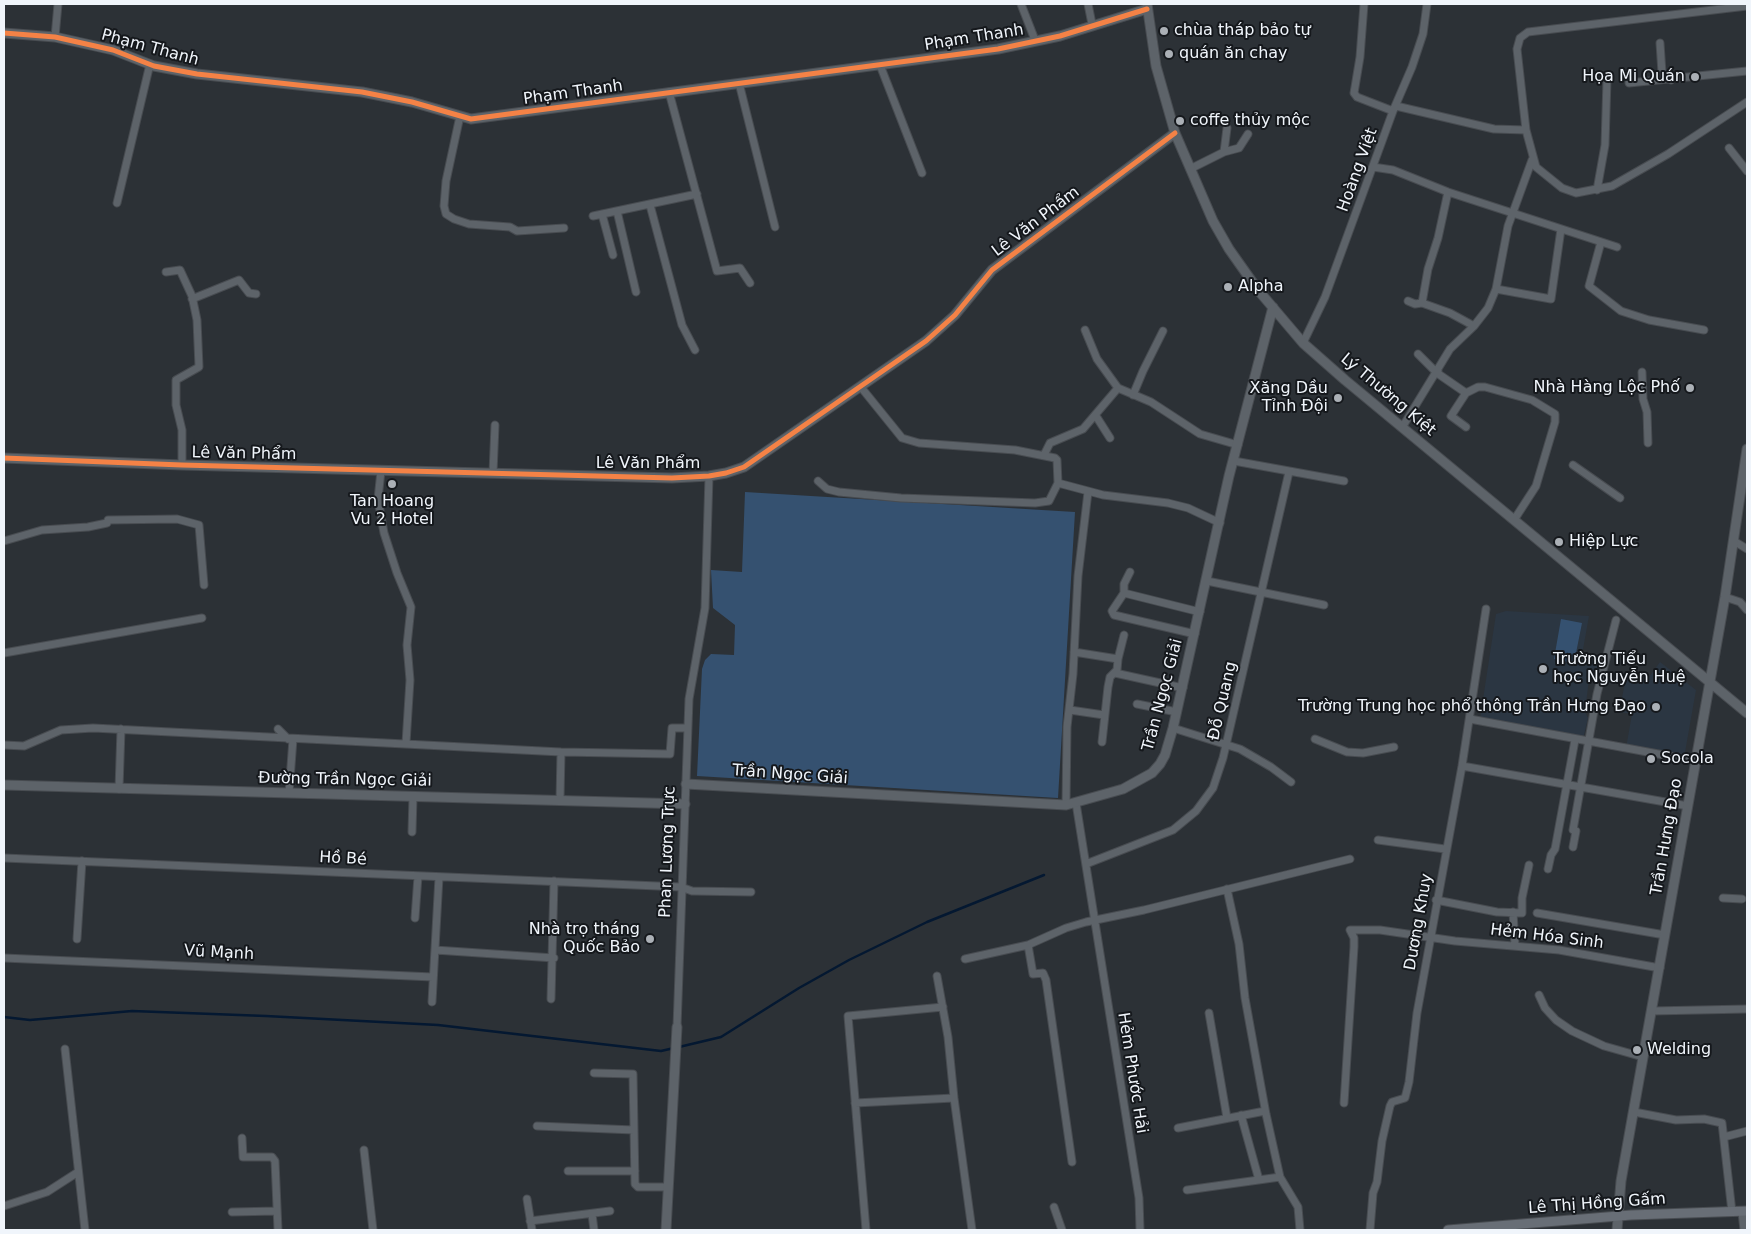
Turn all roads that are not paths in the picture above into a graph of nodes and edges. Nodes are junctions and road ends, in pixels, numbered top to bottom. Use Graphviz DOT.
graph roads {
  1 [pos="58,4"];
  2 [pos="1021,4"];
  3 [pos="1088,4"];
  4 [pos="1364,4"];
  5 [pos="1427,4"];
  6 [pos="1147,6"];
  7 [pos="1747,6"];
  8 [pos="1092,24"];
  9 [pos="4,33"];
  10 [pos="55,36"];
  11 [pos="1035,40"];
  12 [pos="1660,43"];
  13 [pos="150,64"];
  14 [pos="880,65"];
  15 [pos="1747,71"];
  16 [pos="1607,79"];
  17 [pos="1671,80"];
  18 [pos="739,83"];
  19 [pos="1629,83"];
  20 [pos="669,92"];
  21 [pos="1747,102"];
  22 [pos="1395,109"];
  23 [pos="460,116"];
  24 [pos="1227,128"];
  25 [pos="1526,130"];
  26 [pos="1175,132"];
  27 [pos="1248,134"];
  28 [pos="1729,148"];
  29 [pos="1224,152"];
  30 [pos="1532,160"];
  31 [pos="1374,167"];
  32 [pos="1190,169"];
  33 [pos="1747,171"];
  34 [pos="922,173"];
  35 [pos="1597,190"];
  36 [pos="1448,192"];
  37 [pos="696,194"];
  38 [pos="117,203"];
  39 [pos="650,205"];
  40 [pos="617,211"];
  41 [pos="1514,213"];
  42 [pos="602,214"];
  43 [pos="593,216"];
  44 [pos="775,227"];
  45 [pos="564,228"];
  46 [pos="1561,229"];
  47 [pos="1601,242"];
  48 [pos="1617,247"];
  49 [pos="613,255"];
  50 [pos="166,272"];
  51 [pos="750,283"];
  52 [pos="1496,289"];
  53 [pos="636,292"];
  54 [pos="256,294"];
  55 [pos="192,300"];
  56 [pos="1408,301"];
  57 [pos="1422,303"];
  58 [pos="1273,307"];
  59 [pos="1474,326"];
  60 [pos="1084,330"];
  61 [pos="1704,330"];
  62 [pos="1164,331"];
  63 [pos="1303,343"];
  64 [pos="695,350"];
  65 [pos="1418,354"];
  66 [pos="1437,372"];
  67 [pos="1642,372"];
  68 [pos="860,386"];
  69 [pos="1118,388"];
  70 [pos="1466,393"];
  71 [pos="1134,395"];
  72 [pos="1096,416"];
  73 [pos="495,425"];
  74 [pos="1403,426"];
  75 [pos="1466,426"];
  76 [pos="1110,438"];
  77 [pos="1648,443"];
  78 [pos="1238,445"];
  79 [pos="1747,449"];
  80 [pos="1044,455"];
  81 [pos="4,458"];
  82 [pos="1234,461"];
  83 [pos="1573,465"];
  84 [pos="182,466"];
  85 [pos="381,471"];
  86 [pos="1289,472"];
  87 [pos="493,473"];
  88 [pos="709,476"];
  89 [pos="818,481"];
  90 [pos="1344,481"];
  91 [pos="1744,482"];
  92 [pos="1058,483"];
  93 [pos="1088,492"];
  94 [pos="1620,498"];
  95 [pos="1514,520"];
  96 [pos="1220,523"];
  97 [pos="4,541"];
  98 [pos="1734,541"];
  99 [pos="1747,549"];
  100 [pos="1130,572"];
  101 [pos="1207,581"];
  102 [pos="204,585"];
  103 [pos="1124,593"];
  104 [pos="1262,593"];
  105 [pos="1725,597"];
  106 [pos="1324,605"];
  107 [pos="1486,608"];
  108 [pos="1747,610"];
  109 [pos="1200,612"];
  110 [pos="202,618"];
  111 [pos="1616,620"];
  112 [pos="1195,634"];
  113 [pos="1124,635"];
  114 [pos="1074,652"];
  115 [pos="4,653"];
  116 [pos="1118,659"];
  117 [pos="1115,673"];
  118 [pos="1710,683"];
  119 [pos="1182,688"];
  120 [pos="1137,704"];
  121 [pos="1070,710"];
  122 [pos="1177,712"];
  123 [pos="1747,713"];
  124 [pos="1104,715"];
  125 [pos="1470,719"];
  126 [pos="688,728"];
  127 [pos="1173,728"];
  128 [pos="122,729"];
  129 [pos="278,729"];
  130 [pos="290,739"];
  131 [pos="1315,739"];
  132 [pos="1575,740"];
  133 [pos="1102,742"];
  134 [pos="1588,742"];
  135 [pos="1227,743"];
  136 [pos="406,744"];
  137 [pos="4,745"];
  138 [pos="1394,747"];
  139 [pos="561,752"];
  140 [pos="1696,761"];
  141 [pos="1462,766"];
  142 [pos="1291,782"];
  143 [pos="686,784"];
  144 [pos="4,785"];
  145 [pos="1567,785"];
  146 [pos="1582,787"];
  147 [pos="120,789"];
  148 [pos="289,793"];
  149 [pos="413,796"];
  150 [pos="560,800"];
  151 [pos="1076,803"];
  152 [pos="685,804"];
  153 [pos="1066,805"];
  154 [pos="1688,806"];
  155 [pos="412,832"];
  156 [pos="1378,840"];
  157 [pos="1573,846"];
  158 [pos="1446,849"];
  159 [pos="4,858"];
  160 [pos="1350,859"];
  161 [pos="82,861"];
  162 [pos="1086,864"];
  163 [pos="1529,866"];
  164 [pos="1548,870"];
  165 [pos="418,876"];
  166 [pos="439,877"];
  167 [pos="554,881"];
  168 [pos="681,887"];
  169 [pos="1227,889"];
  170 [pos="751,892"];
  171 [pos="1723,898"];
  172 [pos="1436,900"];
  173 [pos="1742,900"];
  174 [pos="1514,912"];
  175 [pos="1536,913"];
  176 [pos="415,918"];
  177 [pos="1095,920"];
  178 [pos="1665,935"];
  179 [pos="77,938"];
  180 [pos="1431,938"];
  181 [pos="1028,945"];
  182 [pos="1515,945"];
  183 [pos="435,950"];
  184 [pos="4,958"];
  185 [pos="554,958"];
  186 [pos="965,959"];
  187 [pos="1660,968"];
  188 [pos="937,976"];
  189 [pos="433,977"];
  190 [pos="1540,995"];
  191 [pos="551,999"];
  192 [pos="432,1002"];
  193 [pos="943,1007"];
  194 [pos="1747,1008"];
  195 [pos="1651,1010"];
  196 [pos="1209,1013"];
  197 [pos="677,1027"];
  198 [pos="65,1049"];
  199 [pos="1643,1057"];
  200 [pos="594,1073"];
  201 [pos="954,1098"];
  202 [pos="855,1103"];
  203 [pos="1344,1103"];
  204 [pos="1265,1111"];
  205 [pos="1634,1112"];
  206 [pos="1242,1115"];
  207 [pos="1227,1118"];
  208 [pos="537,1126"];
  209 [pos="1178,1128"];
  210 [pos="634,1130"];
  211 [pos="1747,1131"];
  212 [pos="1724,1137"];
  213 [pos="242,1138"];
  214 [pos="364,1150"];
  215 [pos="1072,1162"];
  216 [pos="568,1171"];
  217 [pos="635,1171"];
  218 [pos="78,1172"];
  219 [pos="1280,1177"];
  220 [pos="1259,1180"];
  221 [pos="667,1187"];
  222 [pos="1187,1190"];
  223 [pos="527,1199"];
  224 [pos="4,1206"];
  225 [pos="1054,1208"];
  226 [pos="277,1211"];
  227 [pos="610,1211"];
  228 [pos="1745,1211"];
  229 [pos="232,1212"];
  230 [pos="1732,1212"];
  231 [pos="592,1214"];
  232 [pos="1618,1216"];
  233 [pos="530,1221"];
  234 [pos="85,1230"];
  235 [pos="278,1230"];
  236 [pos="373,1230"];
  237 [pos="532,1230"];
  238 [pos="594,1230"];
  239 [pos="666,1230"];
  240 [pos="866,1230"];
  241 [pos="972,1230"];
  242 [pos="1062,1230"];
  243 [pos="1140,1230"];
  244 [pos="1300,1230"];
  245 [pos="1370,1230"];
  246 [pos="1448,1230"];
  247 [pos="1617,1230"];
  248 [pos="1744,1230"];
  1 -- 10 [label="street"];
  2 -- 11 [label="street"];
  3 -- 8 [label="street"];
  4 -- 22 [label="street"];
  5 -- 22 [label="street, Hoàng Việt"];
  6 -- 8 [label="street, Phạm Thanh"];
  6 -- 26 [label="street, Lý Thường Kiệt"];
  7 -- 25 [label="street"];
  8 -- 11 [label="street, Phạm Thanh"];
  9 -- 10 [label="street, Phạm Thanh"];
  10 -- 13 [label="street, Phạm Thanh"];
  11 -- 14 [label="street, Phạm Thanh"];
  12 -- 17 [label="street"];
  13 -- 23 [label="street, Phạm Thanh"];
  13 -- 38 [label="street"];
  14 -- 18 [label="street, Phạm Thanh"];
  14 -- 34 [label="street"];
  15 -- 17 [label="street"];
  16 -- 35 [label="street"];
  17 -- 19 [label="street"];
  18 -- 20 [label="street, Phạm Thanh"];
  18 -- 44 [label="street"];
  20 -- 23 [label="street, Phạm Thanh"];
  20 -- 37 [label="street"];
  21 -- 35 [label="street"];
  22 -- 25 [label="street"];
  22 -- 31 [label="street, Hoàng Việt"];
  23 -- 45 [label="street"];
  24 -- 29 [label="street"];
  25 -- 30 [label="street"];
  26 -- 32 [label="street, Lý Thường Kiệt"];
  26 -- 68 [label="street, Lê Văn Phẩm"];
  27 -- 29 [label="street"];
  28 -- 33 [label="street"];
  29 -- 32 [label="street"];
  30 -- 35 [label="street"];
  30 -- 41 [label="street"];
  31 -- 36 [label="street"];
  31 -- 63 [label="street, Hoàng Việt"];
  32 -- 58 [label="street, Lý Thường Kiệt"];
  36 -- 41 [label="street"];
  36 -- 57 [label="street"];
  37 -- 39 [label="street"];
  37 -- 51 [label="street"];
  39 -- 40 [label="street"];
  39 -- 64 [label="street"];
  40 -- 42 [label="street"];
  40 -- 53 [label="street"];
  41 -- 46 [label="street"];
  41 -- 52 [label="street"];
  42 -- 43 [label="street"];
  42 -- 49 [label="street"];
  46 -- 47 [label="street"];
  46 -- 52 [label="street"];
  47 -- 48 [label="street"];
  47 -- 61 [label="street"];
  50 -- 55 [label="street"];
  52 -- 59 [label="street"];
  54 -- 55 [label="street"];
  55 -- 84 [label="street"];
  56 -- 57 [label="street"];
  57 -- 59 [label="street"];
  58 -- 63 [label="street, Lý Thường Kiệt"];
  58 -- 78 [label="street, Trần Ngọc Giải"];
  59 -- 66 [label="street"];
  60 -- 69 [label="street"];
  62 -- 71 [label="street"];
  63 -- 74 [label="street, Lý Thường Kiệt"];
  65 -- 66 [label="street"];
  66 -- 70 [label="street"];
  66 -- 74 [label="street"];
  67 -- 77 [label="street"];
  68 -- 80 [label="street"];
  68 -- 88 [label="street, Lê Văn Phẩm"];
  69 -- 71 [label="street"];
  69 -- 72 [label="street"];
  70 -- 75 [label="street"];
  70 -- 95 [label="street"];
  71 -- 78 [label="street"];
  72 -- 76 [label="street"];
  72 -- 80 [label="street"];
  73 -- 87 [label="street"];
  74 -- 95 [label="street, Lý Thường Kiệt"];
  78 -- 82 [label="street, Trần Ngọc Giải"];
  79 -- 91 [label="street, Trần Hưng Đạo"];
  80 -- 92 [label="street"];
  81 -- 84 [label="street, Lê Văn Phẩm"];
  82 -- 86 [label="street"];
  82 -- 96 [label="street, Trần Ngọc Giải"];
  83 -- 94 [label="street"];
  84 -- 85 [label="street, Lê Văn Phẩm"];
  85 -- 87 [label="street, Lê Văn Phẩm"];
  85 -- 136 [label="street"];
  86 -- 90 [label="street"];
  86 -- 104 [label="street, Đỗ Quang"];
  87 -- 88 [label="street, Lê Văn Phẩm"];
  88 -- 126 [label="street, Phan Lương Trực"];
  89 -- 92 [label="street"];
  91 -- 98 [label="street, Trần Hưng Đạo"];
  92 -- 93 [label="street"];
  93 -- 96 [label="street"];
  93 -- 114 [label="street"];
  95 -- 118 [label="street, Lý Thường Kiệt"];
  96 -- 101 [label="street, Trần Ngọc Giải"];
  97 -- 102 [label="street"];
  98 -- 99 [label="street"];
  98 -- 105 [label="street, Trần Hưng Đạo"];
  100 -- 103 [label="street"];
  101 -- 104 [label="street"];
  101 -- 109 [label="street, Trần Ngọc Giải"];
  103 -- 109 [label="street"];
  103 -- 112 [label="street"];
  104 -- 106 [label="street"];
  104 -- 135 [label="street, Đỗ Quang"];
  105 -- 108 [label="street"];
  105 -- 118 [label="street, Trần Hưng Đạo"];
  107 -- 125 [label="street, Dương Khuy"];
  109 -- 112 [label="street, Trần Ngọc Giải"];
  110 -- 115 [label="street"];
  111 -- 134 [label="street"];
  112 -- 119 [label="street, Trần Ngọc Giải"];
  113 -- 116 [label="street"];
  114 -- 116 [label="street"];
  114 -- 121 [label="street"];
  116 -- 117 [label="street"];
  117 -- 119 [label="street"];
  117 -- 124 [label="street"];
  118 -- 123 [label="street, Lý Thường Kiệt"];
  118 -- 140 [label="street, Trần Hưng Đạo"];
  119 -- 122 [label="street, Trần Ngọc Giải"];
  120 -- 122 [label="street"];
  121 -- 124 [label="street"];
  121 -- 153 [label="street"];
  122 -- 127 [label="street, Trần Ngọc Giải"];
  124 -- 133 [label="street"];
  125 -- 132 [label="street"];
  125 -- 141 [label="street, Dương Khuy"];
  126 -- 139 [label="street"];
  126 -- 143 [label="street, Phan Lương Trực"];
  127 -- 135 [label="street"];
  127 -- 151 [label="street, Trần Ngọc Giải"];
  128 -- 130 [label="street"];
  128 -- 137 [label="street"];
  128 -- 147 [label="street"];
  129 -- 130 [label="street"];
  130 -- 136 [label="street"];
  130 -- 148 [label="street"];
  131 -- 138 [label="street"];
  132 -- 134 [label="street"];
  132 -- 145 [label="street"];
  134 -- 140 [label="street"];
  134 -- 146 [label="street"];
  135 -- 142 [label="street"];
  135 -- 162 [label="street, Đỗ Quang"];
  136 -- 139 [label="street"];
  139 -- 150 [label="street"];
  140 -- 154 [label="street, Trần Hưng Đạo"];
  141 -- 145 [label="street"];
  141 -- 158 [label="street, Dương Khuy"];
  143 -- 152 [label="street, Phan Lương Trực"];
  143 -- 153 [label="street, Trần Ngọc Giải"];
  144 -- 147 [label="street, Đường Trần Ngọc Giải"];
  145 -- 146 [label="street"];
  145 -- 164 [label="street"];
  146 -- 154 [label="street"];
  146 -- 157 [label="street"];
  147 -- 148 [label="street, Đường Trần Ngọc Giải"];
  148 -- 149 [label="street, Đường Trần Ngọc Giải"];
  149 -- 150 [label="street, Đường Trần Ngọc Giải"];
  149 -- 155 [label="street"];
  150 -- 152 [label="street, Đường Trần Ngọc Giải"];
  151 -- 153 [label="street, Trần Ngọc Giải"];
  151 -- 162 [label="street, Hẻm Phước Hải"];
  152 -- 168 [label="street, Phan Lương Trực"];
  154 -- 178 [label="street, Trần Hưng Đạo"];
  156 -- 158 [label="street"];
  158 -- 172 [label="street, Dương Khuy"];
  159 -- 161 [label="street, Hồ Bé"];
  160 -- 169 [label="street"];
  161 -- 165 [label="street, Hồ Bé"];
  161 -- 179 [label="street"];
  162 -- 177 [label="street, Hẻm Phước Hải"];
  163 -- 174 [label="street"];
  165 -- 166 [label="street, Hồ Bé"];
  165 -- 176 [label="street"];
  166 -- 167 [label="street, Hồ Bé"];
  166 -- 183 [label="street"];
  167 -- 168 [label="street, Hồ Bé"];
  167 -- 185 [label="street"];
  168 -- 170 [label="street, Hồ Bé"];
  168 -- 197 [label="street, Phan Lương Trực"];
  169 -- 177 [label="street"];
  169 -- 204 [label="street"];
  171 -- 173 [label="street"];
  172 -- 174 [label="street"];
  172 -- 180 [label="street, Dương Khuy"];
  174 -- 182 [label="street"];
  175 -- 178 [label="street"];
  177 -- 181 [label="street"];
  177 -- 243 [label="street, Hẻm Phước Hải"];
  178 -- 187 [label="street, Trần Hưng Đạo"];
  180 -- 182 [label="street, Hẻm Hóa Sinh"];
  180 -- 203 [label="street, Hẻm Hóa Sinh"];
  180 -- 245 [label="street, Dương Khuy"];
  181 -- 186 [label="street"];
  181 -- 215 [label="street"];
  182 -- 187 [label="street, Hẻm Hóa Sinh"];
  183 -- 185 [label="street"];
  183 -- 189 [label="street"];
  184 -- 189 [label="street, Vũ Mạnh"];
  185 -- 191 [label="street"];
  187 -- 195 [label="street, Trần Hưng Đạo"];
  188 -- 193 [label="street"];
  189 -- 192 [label="street"];
  190 -- 199 [label="street"];
  193 -- 201 [label="street"];
  193 -- 202 [label="street"];
  194 -- 195 [label="street"];
  195 -- 199 [label="street, Trần Hưng Đạo"];
  196 -- 207 [label="street"];
  197 -- 221 [label="street, Phan Lương Trực"];
  198 -- 218 [label="street"];
  199 -- 205 [label="street, Trần Hưng Đạo"];
  200 -- 210 [label="street"];
  201 -- 202 [label="street"];
  201 -- 241 [label="street"];
  202 -- 240 [label="street"];
  204 -- 206 [label="street"];
  204 -- 219 [label="street"];
  205 -- 212 [label="street"];
  205 -- 232 [label="street, Trần Hưng Đạo"];
  206 -- 207 [label="street"];
  206 -- 220 [label="street"];
  207 -- 209 [label="street"];
  208 -- 210 [label="street"];
  210 -- 217 [label="street"];
  211 -- 212 [label="street"];
  212 -- 230 [label="street"];
  213 -- 226 [label="street"];
  214 -- 236 [label="street"];
  216 -- 217 [label="street"];
  217 -- 221 [label="street"];
  218 -- 224 [label="street"];
  218 -- 234 [label="street"];
  219 -- 220 [label="street"];
  219 -- 244 [label="street"];
  220 -- 222 [label="street"];
  221 -- 239 [label="street, Phan Lương Trực"];
  223 -- 233 [label="street"];
  225 -- 242 [label="street"];
  226 -- 229 [label="street"];
  226 -- 235 [label="street"];
  227 -- 231 [label="street"];
  228 -- 230 [label="main road, Lê Thị Hồng Gấm"];
  228 -- 248 [label="street"];
  230 -- 232 [label="main road, Lê Thị Hồng Gấm"];
  231 -- 233 [label="street"];
  231 -- 238 [label="street"];
  232 -- 246 [label="main road, Lê Thị Hồng Gấm"];
  232 -- 247 [label="street, Trần Hưng Đạo"];
  233 -- 237 [label="street"];
}
